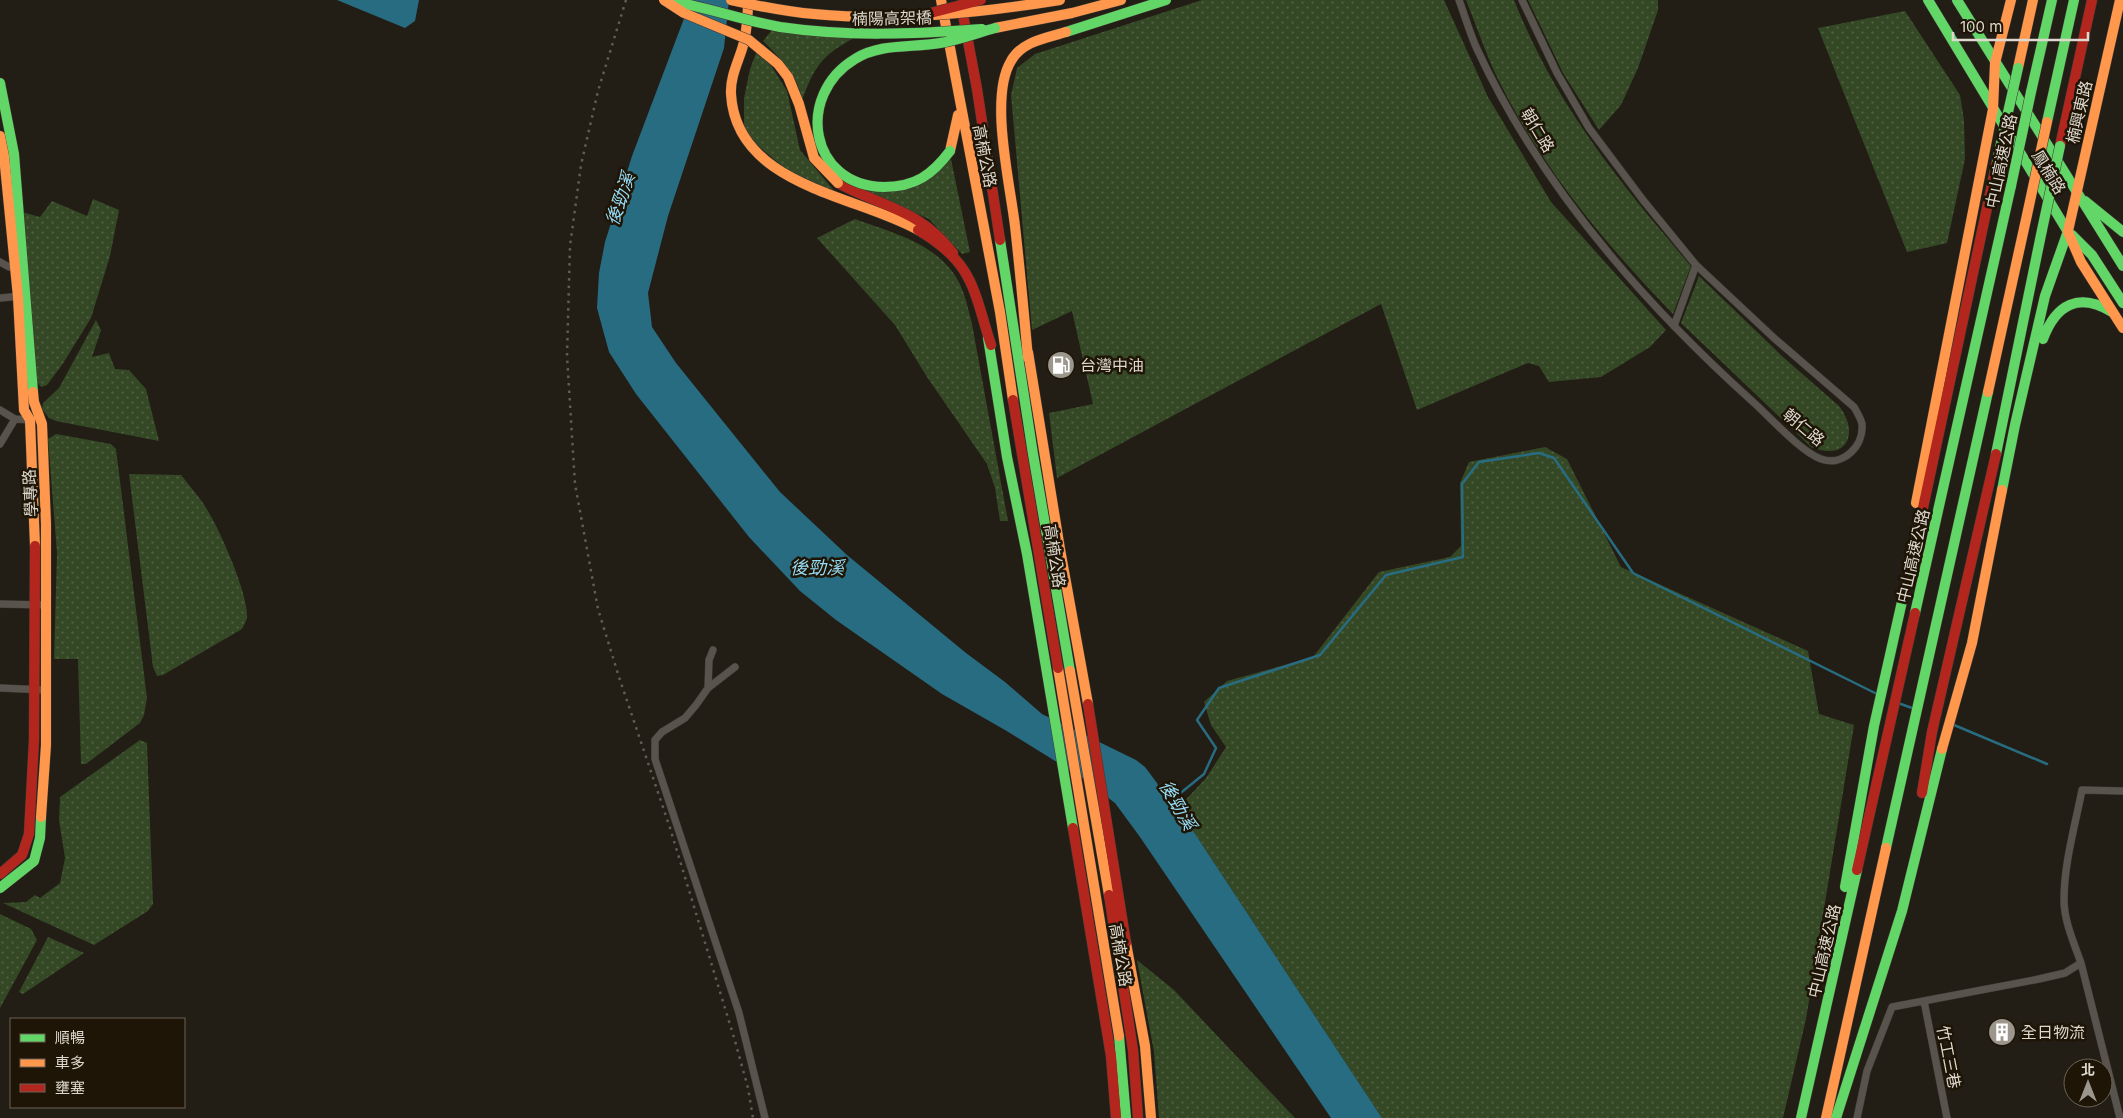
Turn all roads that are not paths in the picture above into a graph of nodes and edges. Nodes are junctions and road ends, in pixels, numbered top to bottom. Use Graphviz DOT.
graph roads {
  1 [pos="664,0"];
  2 [pos="732,0"];
  3 [pos="748,0"];
  4 [pos="941,0"];
  5 [pos="960,0"];
  6 [pos="968,0"];
  7 [pos="981,0"];
  8 [pos="1060,0"];
  9 [pos="1121,0"];
  10 [pos="1166,0"];
  11 [pos="1459,0"];
  12 [pos="1522,0"];
  13 [pos="1928,0"];
  14 [pos="1957,0"];
  15 [pos="2011,0"];
  16 [pos="2033,0"];
  17 [pos="2052,0"];
  18 [pos="2074,0"];
  19 [pos="2092,0"];
  20 [pos="2120,0"];
  21 [pos="915,17"];
  22 [pos="995,28"];
  23 [pos="968,40"];
  24 [pos="1996,62"];
  25 [pos="0,83"];
  26 [pos="960,106"];
  27 [pos="3,109"];
  28 [pos="1993,109"];
  29 [pos="0,136"];
  30 [pos="2076,193"];
  31 [pos="2068,231"];
  32 [pos="2123,232"];
  33 [pos="0,262"];
  34 [pos="960,265"];
  35 [pos="1696,265"];
  36 [pos="20,266"];
  37 [pos="2123,266"];
  38 [pos="23,296"];
  39 [pos="0,298"];
  40 [pos="2123,303"];
  41 [pos="2112,312"];
  42 [pos="1674,326"];
  43 [pos="2123,328"];
  44 [pos="1004,336"];
  45 [pos="988,338"];
  46 [pos="1017,352"];
  47 [pos="1028,352"];
  48 [pos="1002,378"];
  49 [pos="1028,384"];
  50 [pos="0,410"];
  51 [pos="1032,415"];
  52 [pos="1016,418"];
  53 [pos="15,419"];
  54 [pos="30,420"];
  55 [pos="1001,420"];
  56 [pos="2015,425"];
  57 [pos="0,444"];
  58 [pos="0,604"];
  59 [pos="33,605"];
  60 [pos="46,605"];
  61 [pos="1897,618"];
  62 [pos="713,650"];
  63 [pos="734,667"];
  64 [pos="0,688"];
  65 [pos="708,688"];
  66 [pos="34,689"];
  67 [pos="46,690"];
  68 [pos="2123,791"];
  69 [pos="1913,858"];
  70 [pos="0,874"];
  71 [pos="0,888"];
  72 [pos="2081,962"];
  73 [pos="1832,985"];
  74 [pos="1924,1001"];
  75 [pos="765,1118"];
  76 [pos="1116,1118"];
  77 [pos="1126,1118"];
  78 [pos="1138,1118"];
  79 [pos="1151,1118"];
  80 [pos="1801,1118"];
  81 [pos="1826,1118"];
  82 [pos="1836,1118"];
  83 [pos="1857,1118"];
  84 [pos="1947,1118"];
  85 [pos="2120,1118"];
  1 -- 22 [label="main road, 楠陽高架橋, bridge"];
  1 -- 34 [label="main road, bridge"];
  2 -- 21 [label="main road, bridge"];
  3 -- 34 [label="main road"];
  4 -- 26 [label="main road, 高楠公路"];
  5 -- 23 [label="main road, 高楠公路"];
  6 -- 23 [label="main road"];
  7 -- 21 [label="main road, bridge"];
  8 -- 21 [label="main road, bridge"];
  9 -- 22 [label="main road, 楠陽高架橋"];
  10 -- 47 [label="main road"];
  11 -- 42 [label="street, 朝仁路"];
  12 -- 35 [label="street, 朝仁路"];
  13 -- 28 [label="main road, 鳳楠路"];
  14 -- 24 [label="main road, 鳳楠路"];
  15 -- 24 [label="main road"];
  16 -- 61 [label="main road, bridge"];
  17 -- 73 [label="main road, 中山高速公路, bridge"];
  18 -- 81 [label="main road, bridge"];
  19 -- 69 [label="main road, bridge"];
  20 -- 30 [label="main road, 楠興東路"];
  22 -- 26 [label="main road, bridge"];
  23 -- 46 [label="main road, 高楠公路"];
  24 -- 28 [label="main road"];
  24 -- 30 [label="main road, 鳳楠路"];
  25 -- 27 [label="main road, 學專路"];
  26 -- 44 [label="main road, 高楠公路"];
  27 -- 36 [label="main road, 學專路"];
  28 -- 31 [label="main road, 鳳楠路"];
  28 -- 61 [label="main road"];
  29 -- 36 [label="main road, 學專路"];
  30 -- 31 [label="main road, 楠興東路"];
  30 -- 32 [label="main road"];
  30 -- 37 [label="main road, 鳳楠路"];
  31 -- 40 [label="main road"];
  31 -- 41 [label="main road"];
  31 -- 56 [label="main road, 楠興東路"];
  33 -- 36 [label="street"];
  34 -- 45 [label="main road"];
  35 -- 42 [label="street"];
  35 -- 42 [label="street, 朝仁路"];
  36 -- 38 [label="main road, 學專路"];
  38 -- 39 [label="street"];
  38 -- 54 [label="main road, 學專路"];
  38 -- 60 [label="main road, 學專路"];
  41 -- 43 [label="main road"];
  41 -- 56 [label="main road"];
  44 -- 48 [label="main road"];
  44 -- 52 [label="main road, 高楠公路"];
  45 -- 48 [label="main road"];
  45 -- 55 [label="main road, 高楠公路"];
  46 -- 49 [label="main road"];
  46 -- 51 [label="main road, 高楠公路"];
  47 -- 49 [label="main road"];
  47 -- 51 [label="main road, 高楠公路"];
  48 -- 52 [label="main road"];
  48 -- 55 [label="main road"];
  49 -- 51 [label="main road"];
  50 -- 53 [label="street"];
  51 -- 78 [label="main road, 高楠公路"];
  51 -- 79 [label="main road, 高楠公路"];
  52 -- 77 [label="main road, 高楠公路"];
  53 -- 54 [label="street"];
  53 -- 57 [label="street"];
  54 -- 59 [label="main road, 學專路"];
  55 -- 76 [label="main road, 高楠公路"];
  56 -- 69 [label="main road"];
  58 -- 59 [label="street"];
  59 -- 60 [label="street"];
  59 -- 66 [label="main road, 學專路"];
  60 -- 67 [label="main road, 學專路"];
  61 -- 73 [label="main road"];
  62 -- 65 [label="street"];
  63 -- 65 [label="street"];
  64 -- 66 [label="street"];
  65 -- 75 [label="street"];
  66 -- 67 [label="street"];
  66 -- 70 [label="main road, 學專路"];
  67 -- 71 [label="main road, 學專路"];
  68 -- 72 [label="street"];
  69 -- 82 [label="main road"];
  72 -- 74 [label="street"];
  72 -- 85 [label="street"];
  73 -- 80 [label="main road, 中山高速公路"];
  74 -- 83 [label="street"];
  74 -- 84 [label="street, 竹工三巷"];
}
